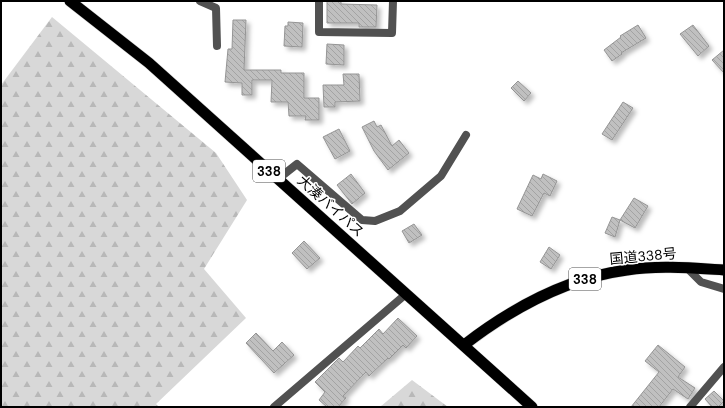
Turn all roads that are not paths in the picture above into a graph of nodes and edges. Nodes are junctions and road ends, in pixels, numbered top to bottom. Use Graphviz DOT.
graph roads {
  1 [pos="70,1"];
  2 [pos="200,1"];
  3 [pos="319,1"];
  4 [pos="393,1"];
  5 [pos="218,46"];
  6 [pos="466,135"];
  7 [pos="278,179"];
  8 [pos="687,268"];
  9 [pos="724,270"];
  10 [pos="724,289"];
  11 [pos="406,294"];
  12 [pos="464,346"];
  13 [pos="724,367"];
  14 [pos="274,407"];
  15 [pos="532,407"];
  16 [pos="690,407"];
  1 -- 7 [label="highway, 大湊バイパス / 338"];
  2 -- 5 [label="street"];
  3 -- 4 [label="street"];
  6 -- 7 [label="street"];
  7 -- 11 [label="highway, 大湊バイパス / 338"];
  8 -- 9 [label="highway, 国道338号 / 338"];
  8 -- 10 [label="street"];
  8 -- 12 [label="highway, 国道338号 / 338"];
  11 -- 12 [label="highway, 大湊バイパス / 338"];
  11 -- 14 [label="street"];
  12 -- 15 [label="highway, 大湊バイパス / 338"];
  13 -- 16 [label="street"];
}
